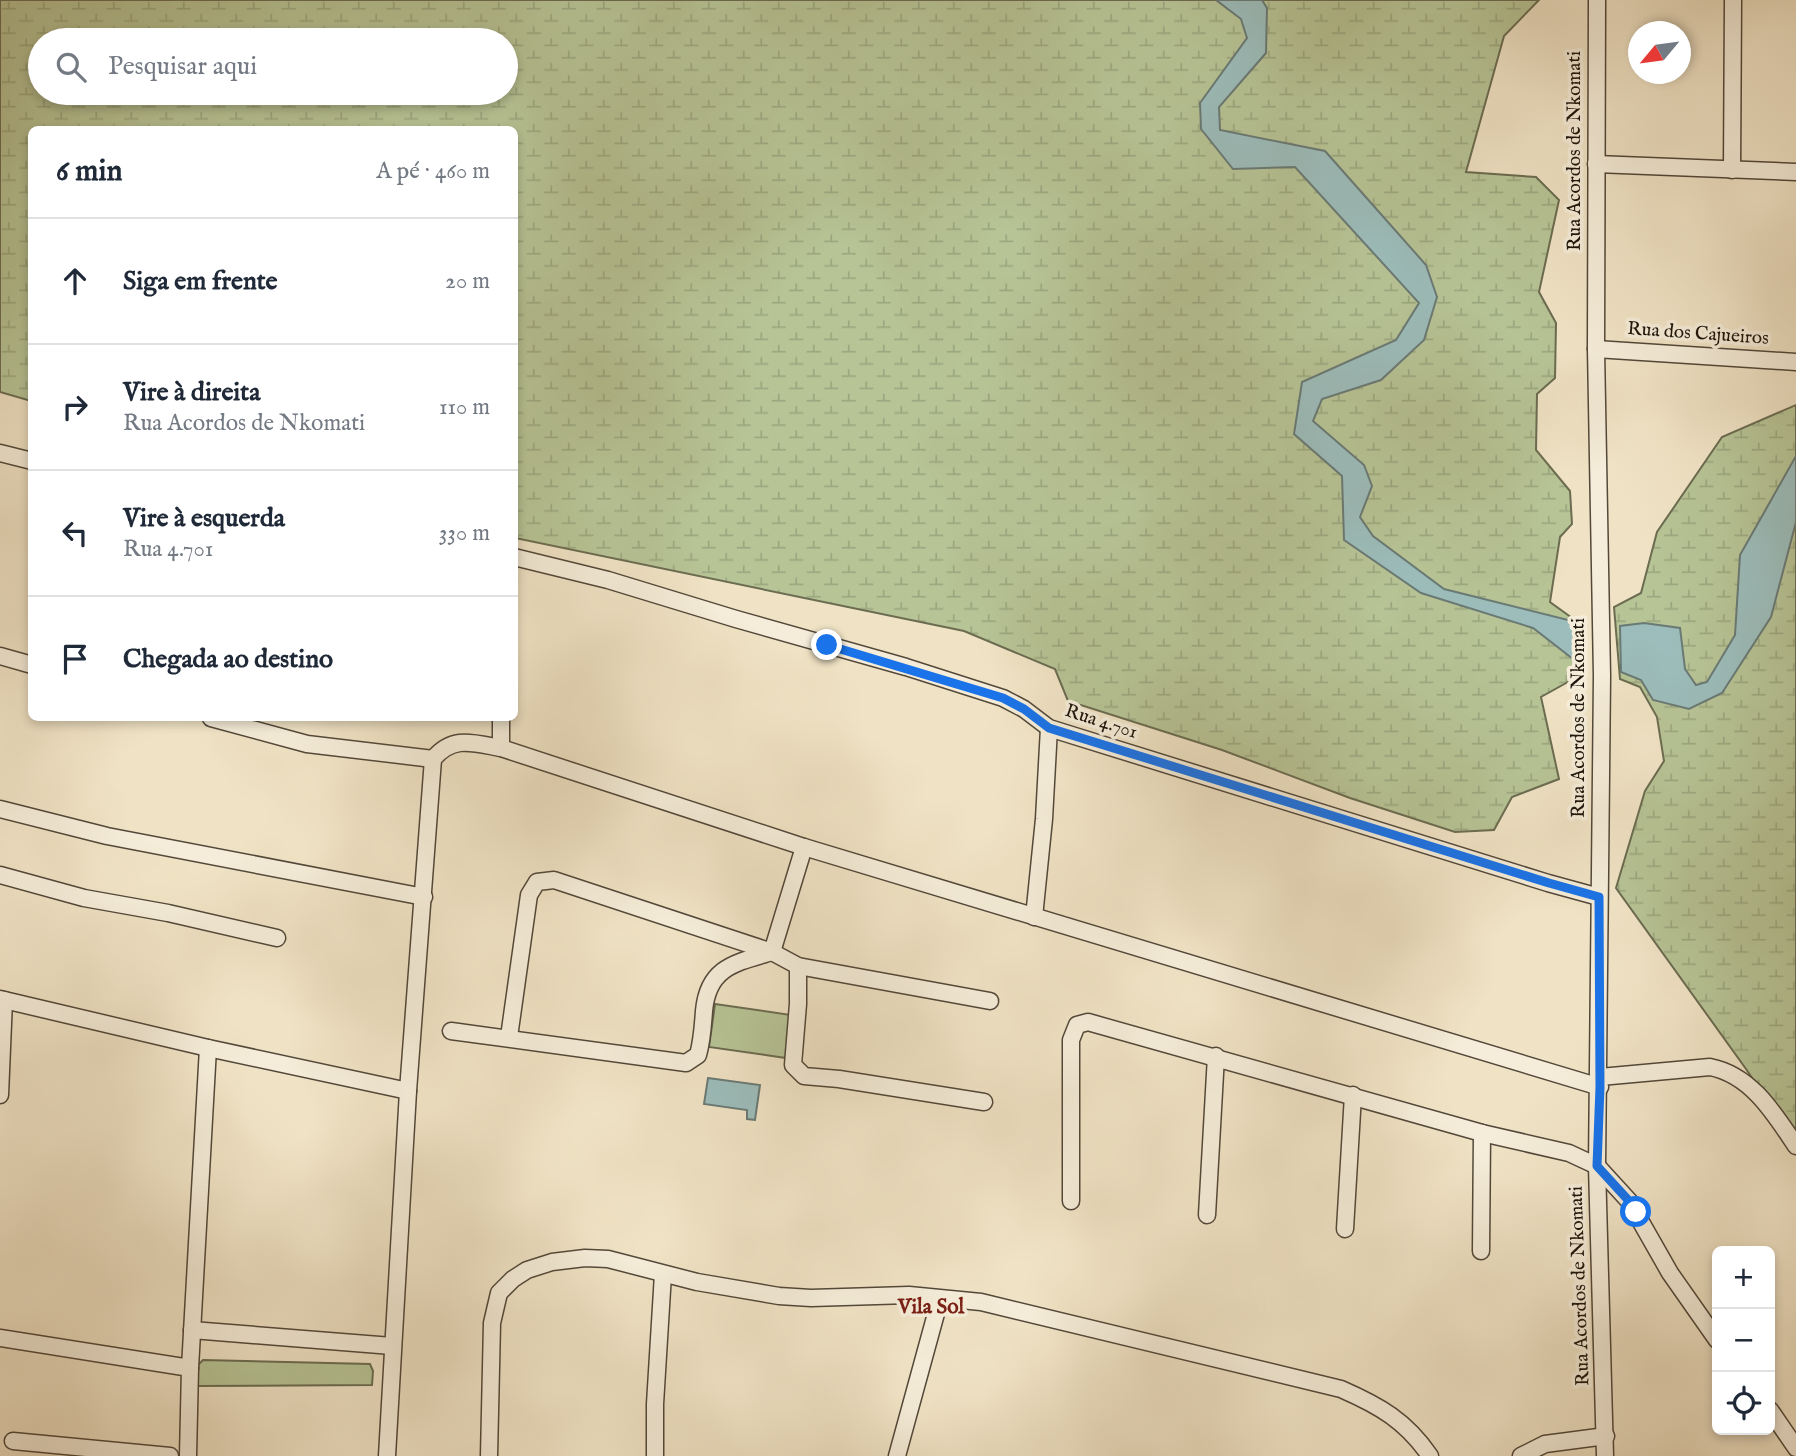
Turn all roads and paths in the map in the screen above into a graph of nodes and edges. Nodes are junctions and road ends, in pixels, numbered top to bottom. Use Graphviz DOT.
graph roads {
  1 [pos="1597,0"];
  2 [pos="1733,0"];
  3 [pos="1596,164"];
  4 [pos="1732,170"];
  5 [pos="1796,172"];
  6 [pos="1596,349"];
  7 [pos="1796,362"];
  8 [pos="0,453"];
  9 [pos="28,460"];
  10 [pos="518,558"];
  11 [pos="0,656"];
  12 [pos="28,664"];
  13 [pos="222,721"];
  14 [pos="501,721"];
  15 [pos="1049,728"];
  16 [pos="500,748"];
  17 [pos="433,759"];
  18 [pos="0,809"];
  19 [pos="804,847"];
  20 [pos="0,876"];
  21 [pos="424,897"];
  22 [pos="1599,897"];
  23 [pos="1034,917"];
  24 [pos="278,938"];
  25 [pos="772,952"];
  26 [pos="798,966"];
  27 [pos="2,999"];
  28 [pos="990,1001"];
  29 [pos="452,1031"];
  30 [pos="509,1037"];
  31 [pos="208,1048"];
  32 [pos="1216,1056"];
  33 [pos="1600,1082"];
  34 [pos="408,1091"];
  35 [pos="0,1095"];
  36 [pos="1353,1095"];
  37 [pos="984,1101"];
  38 [pos="1482,1133"];
  39 [pos="1796,1146"];
  40 [pos="1597,1166"];
  41 [pos="1071,1201"];
  42 [pos="1208,1215"];
  43 [pos="1345,1229"];
  44 [pos="1481,1251"];
  45 [pos="663,1275"];
  46 [pos="940,1299"];
  47 [pos="192,1330"];
  48 [pos="1712,1333"];
  49 [pos="0,1338"];
  50 [pos="392,1346"];
  51 [pos="190,1368"];
  52 [pos="1775,1417"];
  53 [pos="1606,1436"];
  54 [pos="13,1441"];
  55 [pos="1796,1448"];
  56 [pos="170,1456"];
  57 [pos="188,1456"];
  58 [pos="387,1456"];
  59 [pos="489,1456"];
  60 [pos="655,1456"];
  61 [pos="897,1456"];
  62 [pos="1430,1456"];
  63 [pos="1521,1456"];
  64 [pos="1605,1456"];
  1 -- 3 [label="street, Rua Acordos de Nkomati"];
  2 -- 4 [label="street"];
  3 -- 4 [label="street"];
  3 -- 6 [label="street, Rua Acordos de Nkomati"];
  4 -- 5 [label="street"];
  6 -- 7 [label="street, Rua dos Cajueiros"];
  6 -- 22 [label="street, Rua Acordos de Nkomati"];
  8 -- 9 [label="street"];
  10 -- 15 [label="street, Rua 4.701"];
  11 -- 12 [label="street"];
  13 -- 17 [label="street"];
  14 -- 16 [label="street"];
  15 -- 22 [label="street, Rua 4.701"];
  15 -- 23 [label="street"];
  16 -- 17 [label="street"];
  16 -- 19 [label="street"];
  17 -- 21 [label="street"];
  18 -- 21 [label="street"];
  19 -- 23 [label="street"];
  19 -- 25 [label="street"];
  20 -- 24 [label="street"];
  21 -- 34 [label="street"];
  22 -- 33 [label="street, Rua Acordos de Nkomati"];
  23 -- 33 [label="street"];
  25 -- 26 [label="street"];
  25 -- 30 [label="street"];
  25 -- 30 [label="street"];
  26 -- 28 [label="street"];
  26 -- 37 [label="street"];
  27 -- 31 [label="street"];
  27 -- 35 [label="street"];
  29 -- 30 [label="street"];
  31 -- 34 [label="street"];
  31 -- 47 [label="street"];
  32 -- 36 [label="street"];
  32 -- 41 [label="street"];
  32 -- 42 [label="street"];
  33 -- 39 [label="street"];
  33 -- 40 [label="street, Rua Acordos de Nkomati"];
  34 -- 50 [label="street"];
  36 -- 38 [label="street"];
  36 -- 43 [label="street"];
  38 -- 40 [label="street"];
  38 -- 44 [label="street"];
  40 -- 48 [label="street"];
  40 -- 53 [label="street, Rua Acordos de Nkomati"];
  45 -- 46 [label="street"];
  45 -- 59 [label="street"];
  45 -- 60 [label="street"];
  46 -- 61 [label="street"];
  46 -- 62 [label="street"];
  47 -- 50 [label="street"];
  47 -- 51 [label="street"];
  49 -- 51 [label="street"];
  50 -- 58 [label="street"];
  51 -- 57 [label="street"];
  52 -- 55 [label="street"];
  53 -- 63 [label="street"];
  53 -- 64 [label="street, Rua Acordos de Nkomati"];
  54 -- 56 [label="street"];
}
